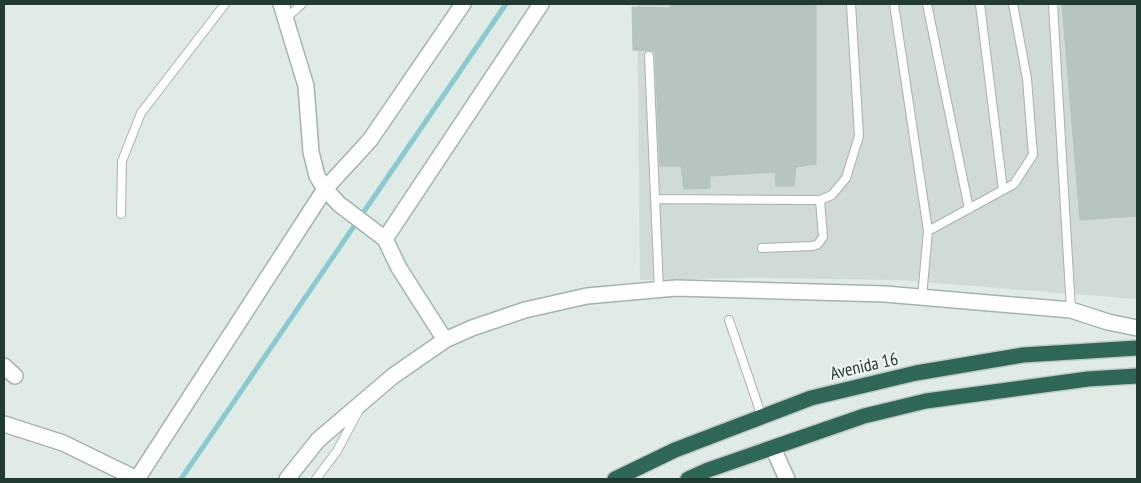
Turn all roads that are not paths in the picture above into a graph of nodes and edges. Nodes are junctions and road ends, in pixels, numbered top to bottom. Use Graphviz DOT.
graph roads {
  1 [pos="225,4"];
  2 [pos="302,4"];
  3 [pos="463,4"];
  4 [pos="541,4"];
  5 [pos="850,4"];
  6 [pos="894,4"];
  7 [pos="927,4"];
  8 [pos="980,4"];
  9 [pos="1013,4"];
  10 [pos="1053,4"];
  11 [pos="283,11"];
  12 [pos="649,56"];
  13 [pos="325,189"];
  14 [pos="1003,190"];
  15 [pos="656,199"];
  16 [pos="820,200"];
  17 [pos="969,210"];
  18 [pos="121,214"];
  19 [pos="928,231"];
  20 [pos="380,235"];
  21 [pos="762,248"];
  22 [pos="659,290"];
  23 [pos="922,297"];
  24 [pos="1071,310"];
  25 [pos="729,320"];
  26 [pos="1137,328"];
  27 [pos="445,340"];
  28 [pos="1137,348"];
  29 [pos="1137,376"];
  30 [pos="363,402"];
  31 [pos="762,417"];
  32 [pos="4,424"];
  33 [pos="772,448"];
  34 [pos="137,479"];
  35 [pos="287,479"];
  36 [pos="316,479"];
  37 [pos="615,479"];
  38 [pos="688,479"];
  39 [pos="786,479"];
  1 -- 18 [label="lane"];
  2 -- 11 [label="lane"];
  3 -- 13 [label="street"];
  4 -- 20 [label="street"];
  5 -- 16 [label="lane"];
  6 -- 19 [label="lane"];
  7 -- 17 [label="lane"];
  8 -- 14 [label="lane"];
  9 -- 14 [label="lane"];
  10 -- 24 [label="lane"];
  11 -- 13 [label="street"];
  12 -- 15 [label="lane"];
  13 -- 20 [label="street"];
  13 -- 34 [label="street"];
  14 -- 17 [label="lane"];
  15 -- 16 [label="lane"];
  15 -- 22 [label="lane"];
  16 -- 21 [label="lane"];
  17 -- 19 [label="lane"];
  19 -- 23 [label="lane"];
  20 -- 27 [label="street"];
  22 -- 23 [label="street"];
  22 -- 27 [label="street"];
  23 -- 24 [label="street"];
  24 -- 26 [label="street"];
  25 -- 31 [label="lane"];
  27 -- 30 [label="street"];
  28 -- 31 [label="highway, Avenida 16"];
  29 -- 33 [label="highway"];
  30 -- 35 [label="street"];
  30 -- 36 [label="lane"];
  31 -- 37 [label="highway, Avenida 16"];
  32 -- 34 [label="street"];
  33 -- 38 [label="highway"];
  33 -- 39 [label="street"];
}
